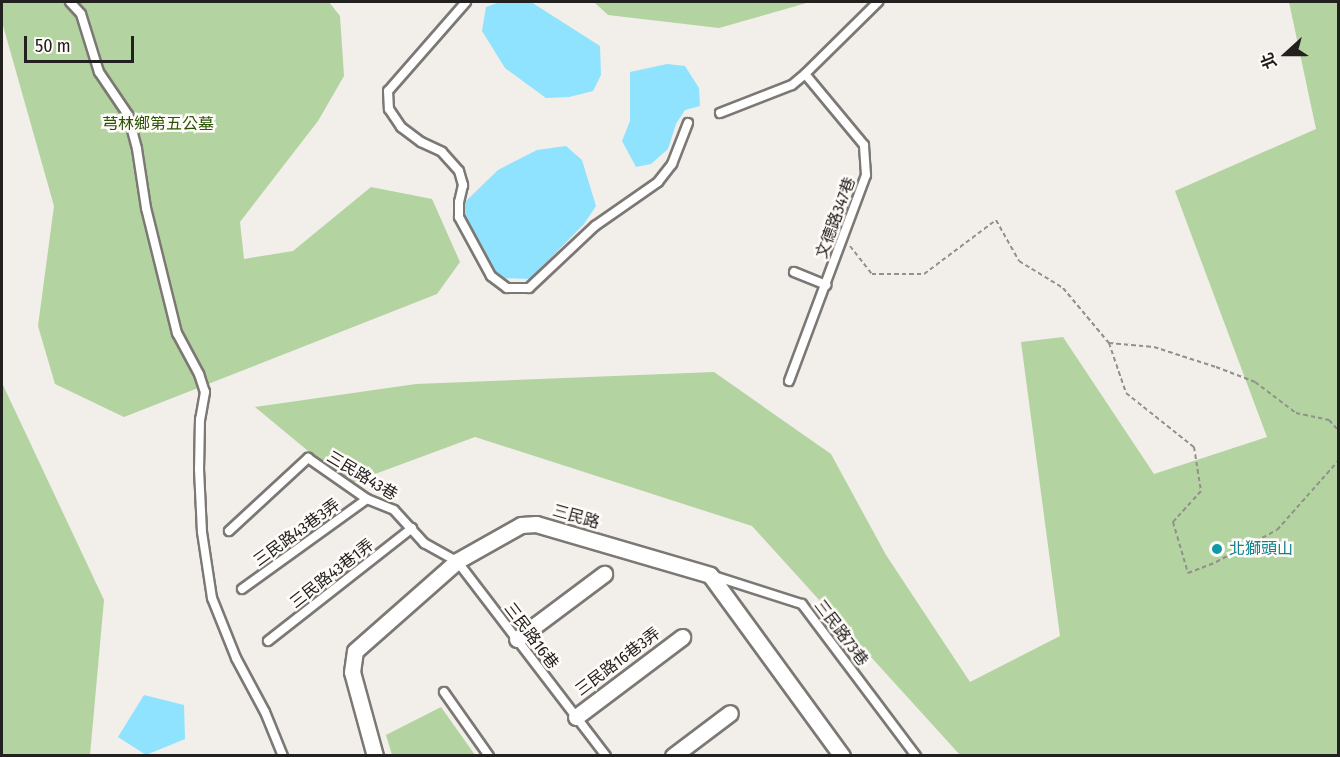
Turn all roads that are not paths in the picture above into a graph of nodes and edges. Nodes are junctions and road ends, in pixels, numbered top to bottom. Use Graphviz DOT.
graph roads {
  1 [pos="70,2"];
  2 [pos="466,2"];
  3 [pos="878,2"];
  4 [pos="805,74"];
  5 [pos="720,113"];
  6 [pos="688,123"];
  7 [pos="794,272"];
  8 [pos="827,285"];
  9 [pos="789,381"];
  10 [pos="367,499"];
  11 [pos="412,528"];
  12 [pos="229,531"];
  13 [pos="457,561"];
  14 [pos="604,574"];
  15 [pos="710,575"];
  16 [pos="242,589"];
  17 [pos="682,637"];
  18 [pos="517,639"];
  19 [pos="268,640"];
  20 [pos="444,692"];
  21 [pos="730,713"];
  22 [pos="576,717"];
  23 [pos="283,756"];
  24 [pos="375,756"];
  25 [pos="489,756"];
  26 [pos="606,756"];
  27 [pos="674,756"];
  28 [pos="842,756"];
  29 [pos="916,756"];
  1 -- 23 [label="lane"];
  2 -- 6 [label="lane"];
  3 -- 4 [label="lane"];
  4 -- 5 [label="lane"];
  4 -- 8 [label="lane, 文德路347巷"];
  7 -- 8 [label="lane"];
  8 -- 9 [label="lane, 文德路347巷"];
  10 -- 11 [label="lane, 三民路43巷"];
  10 -- 12 [label="lane, 三民路43巷"];
  10 -- 16 [label="lane, 三民路43巷3弄"];
  11 -- 13 [label="lane, 三民路43巷"];
  11 -- 19 [label="lane, 三民路43巷1弄"];
  13 -- 15 [label="street, 三民路"];
  13 -- 18 [label="lane, 三民路16巷"];
  13 -- 24 [label="street, 三民路"];
  14 -- 18 [label="street"];
  15 -- 28 [label="street"];
  15 -- 29 [label="lane, 三民路73巷"];
  17 -- 22 [label="street, 三民路16巷3弄"];
  18 -- 22 [label="lane, 三民路16巷"];
  20 -- 25 [label="lane"];
  21 -- 27 [label="street"];
  22 -- 26 [label="lane, 三民路16巷"];
}
